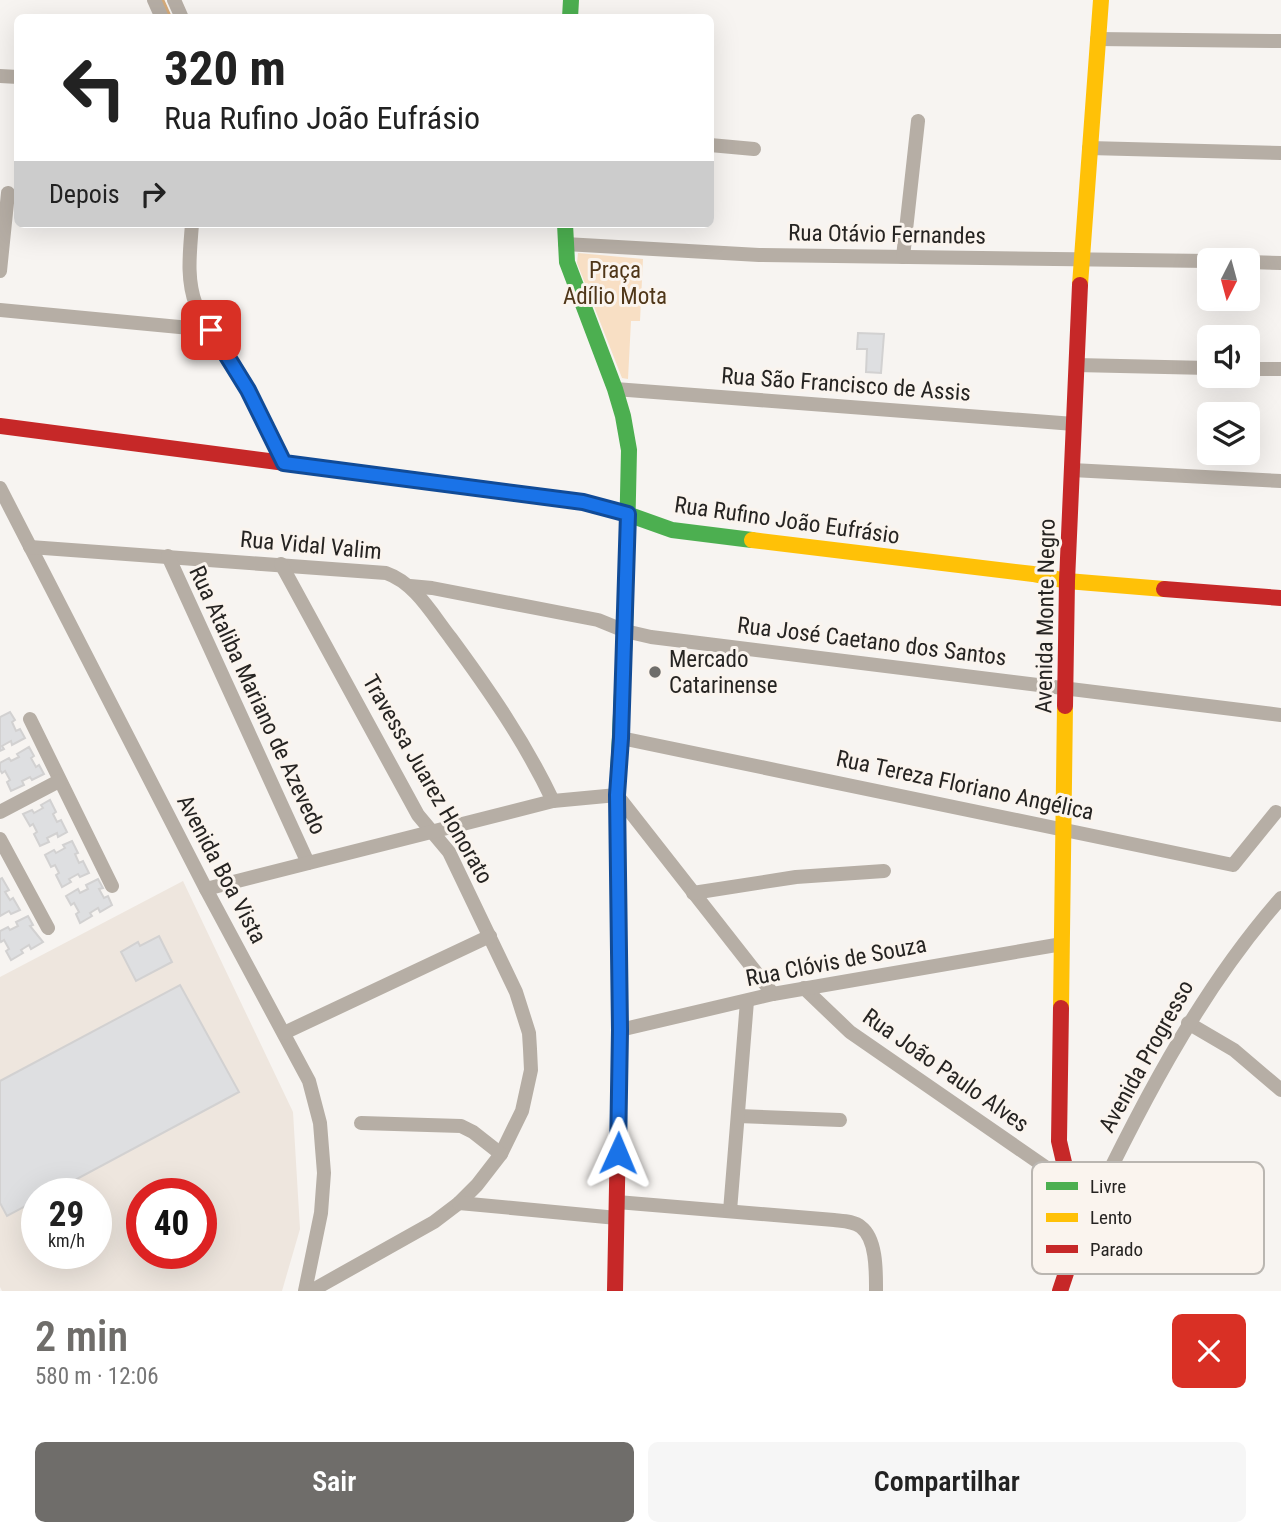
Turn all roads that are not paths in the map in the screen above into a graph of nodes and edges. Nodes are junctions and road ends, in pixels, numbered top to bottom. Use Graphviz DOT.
graph roads {
  1 [pos="1101,0"];
  2 [pos="1097,39"];
  3 [pos="1281,41"];
  4 [pos="918,121"];
  5 [pos="714,145"];
  6 [pos="1089,148"];
  7 [pos="754,149"];
  8 [pos="1281,153"];
  9 [pos="9,193"];
  10 [pos="192,228"];
  11 [pos="565,228"];
  12 [pos="565,244"];
  13 [pos="904,257"];
  14 [pos="1082,258"];
  15 [pos="1197,261"];
  16 [pos="1260,262"];
  17 [pos="1281,263"];
  18 [pos="0,271"];
  19 [pos="0,310"];
  20 [pos="211,330"];
  21 [pos="1076,365"];
  22 [pos="1197,368"];
  23 [pos="1260,369"];
  24 [pos="1281,369"];
  25 [pos="615,389"];
  26 [pos="1074,424"];
  27 [pos="0,426"];
  28 [pos="284,463"];
  29 [pos="1072,470"];
  30 [pos="1281,481"];
  31 [pos="0,488"];
  32 [pos="628,514"];
  33 [pos="30,547"];
  34 [pos="168,556"];
  35 [pos="281,564"];
  36 [pos="1067,581"];
  37 [pos="410,586"];
  38 [pos="1281,598"];
  39 [pos="625,631"];
  40 [pos="1066,688"];
  41 [pos="1281,715"];
  42 [pos="30,719"];
  43 [pos="621,738"];
  44 [pos="59,781"];
  45 [pos="617,795"];
  46 [pos="553,801"];
  47 [pos="0,812"];
  48 [pos="1276,812"];
  49 [pos="1063,828"];
  50 [pos="432,832"];
  51 [pos="0,839"];
  52 [pos="308,863"];
  53 [pos="884,871"];
  54 [pos="112,886"];
  55 [pos="206,889"];
  56 [pos="693,893"];
  57 [pos="1281,898"];
  58 [pos="48,928"];
  59 [pos="490,936"];
  60 [pos="1062,944"];
  61 [pos="804,988"];
  62 [pos="773,994"];
  63 [pos="747,1001"];
  64 [pos="1188,1023"];
  65 [pos="620,1030"];
  66 [pos="284,1032"];
  67 [pos="1281,1090"];
  68 [pos="738,1116"];
  69 [pos="840,1120"];
  70 [pos="361,1123"];
  71 [pos="501,1154"];
  72 [pos="1038,1162"];
  73 [pos="1063,1162"];
  74 [pos="1114,1162"];
  75 [pos="459,1203"];
  76 [pos="617,1210"];
  77 [pos="730,1211"];
  78 [pos="1066,1274"];
  79 [pos="612,1289"];
  80 [pos="305,1291"];
  81 [pos="311,1291"];
  82 [pos="876,1291"];
  83 [pos="1060,1291"];
  1 -- 2 [label="street, Avenida Monte Negro"];
  2 -- 3 [label="street"];
  2 -- 6 [label="street, Avenida Monte Negro"];
  4 -- 13 [label="street"];
  5 -- 7 [label="street"];
  6 -- 8 [label="street"];
  6 -- 14 [label="street, Avenida Monte Negro"];
  9 -- 18 [label="street"];
  10 -- 20 [label="street"];
  11 -- 12 [label="street"];
  12 -- 13 [label="street, Rua Otávio Fernandes"];
  12 -- 25 [label="street"];
  13 -- 14 [label="street, Rua Otávio Fernandes"];
  14 -- 15 [label="street, Rua Otávio Fernandes"];
  14 -- 21 [label="street, Avenida Monte Negro"];
  16 -- 17 [label="street"];
  19 -- 20 [label="street"];
  20 -- 28 [label="street"];
  21 -- 22 [label="street"];
  21 -- 26 [label="street, Avenida Monte Negro"];
  23 -- 24 [label="street"];
  25 -- 26 [label="street, Rua São Francisco de Assis"];
  25 -- 32 [label="street"];
  26 -- 29 [label="street, Avenida Monte Negro"];
  27 -- 28 [label="street, Rua Rufino João Eufrásio"];
  28 -- 32 [label="street, Rua Rufino João Eufrásio"];
  29 -- 30 [label="street"];
  29 -- 36 [label="street, Avenida Monte Negro"];
  31 -- 33 [label="street, Avenida Boa Vista"];
  32 -- 36 [label="street, Rua Rufino João Eufrásio"];
  32 -- 39 [label="street"];
  33 -- 34 [label="street, Rua Vidal Valim"];
  33 -- 55 [label="street, Avenida Boa Vista"];
  34 -- 35 [label="street, Rua Vidal Valim"];
  34 -- 52 [label="street, Rua Ataliba Mariano de Azevedo"];
  35 -- 37 [label="street, Rua Vidal Valim"];
  35 -- 50 [label="street, Travessa Juarez Honorato"];
  36 -- 38 [label="street, Rua Rufino João Eufrásio"];
  36 -- 40 [label="street, Avenida Monte Negro"];
  37 -- 39 [label="street, Rua José Caetano dos Santos"];
  37 -- 46 [label="street, Rua Vidal Valim"];
  39 -- 40 [label="street, Rua José Caetano dos Santos"];
  39 -- 43 [label="street"];
  40 -- 41 [label="street, Rua José Caetano dos Santos"];
  40 -- 49 [label="street, Avenida Monte Negro"];
  42 -- 44 [label="street"];
  43 -- 45 [label="street"];
  43 -- 49 [label="street, Rua Tereza Floriano Angélica"];
  44 -- 47 [label="street"];
  44 -- 54 [label="street"];
  45 -- 46 [label="street"];
  45 -- 56 [label="street"];
  45 -- 65 [label="street"];
  46 -- 50 [label="street"];
  48 -- 49 [label="street, Rua Tereza Floriano Angélica"];
  49 -- 60 [label="street, Avenida Monte Negro"];
  50 -- 52 [label="street"];
  50 -- 59 [label="street, Travessa Juarez Honorato"];
  51 -- 58 [label="street"];
  52 -- 55 [label="street"];
  53 -- 56 [label="street"];
  55 -- 66 [label="street, Avenida Boa Vista"];
  56 -- 62 [label="street"];
  57 -- 64 [label="street, Avenida Progresso"];
  59 -- 66 [label="street"];
  59 -- 71 [label="street, Travessa Juarez Honorato"];
  60 -- 61 [label="street, Rua Clóvis de Souza"];
  60 -- 73 [label="street, Avenida Monte Negro"];
  61 -- 62 [label="street, Rua Clóvis de Souza"];
  61 -- 72 [label="street, Rua João Paulo Alves"];
  62 -- 63 [label="street, Rua Clóvis de Souza"];
  63 -- 65 [label="street, Rua Clóvis de Souza"];
  63 -- 68 [label="street"];
  64 -- 67 [label="street"];
  64 -- 74 [label="street, Avenida Progresso"];
  65 -- 76 [label="street"];
  66 -- 80 [label="street, Avenida Boa Vista"];
  68 -- 69 [label="street"];
  68 -- 77 [label="street"];
  70 -- 71 [label="street"];
  71 -- 75 [label="street, Travessa Juarez Honorato"];
  75 -- 76 [label="street"];
  75 -- 81 [label="street, Travessa Juarez Honorato"];
  76 -- 77 [label="street"];
  76 -- 79 [label="street"];
  77 -- 82 [label="street"];
  78 -- 83 [label="street, Avenida Progresso"];
}
